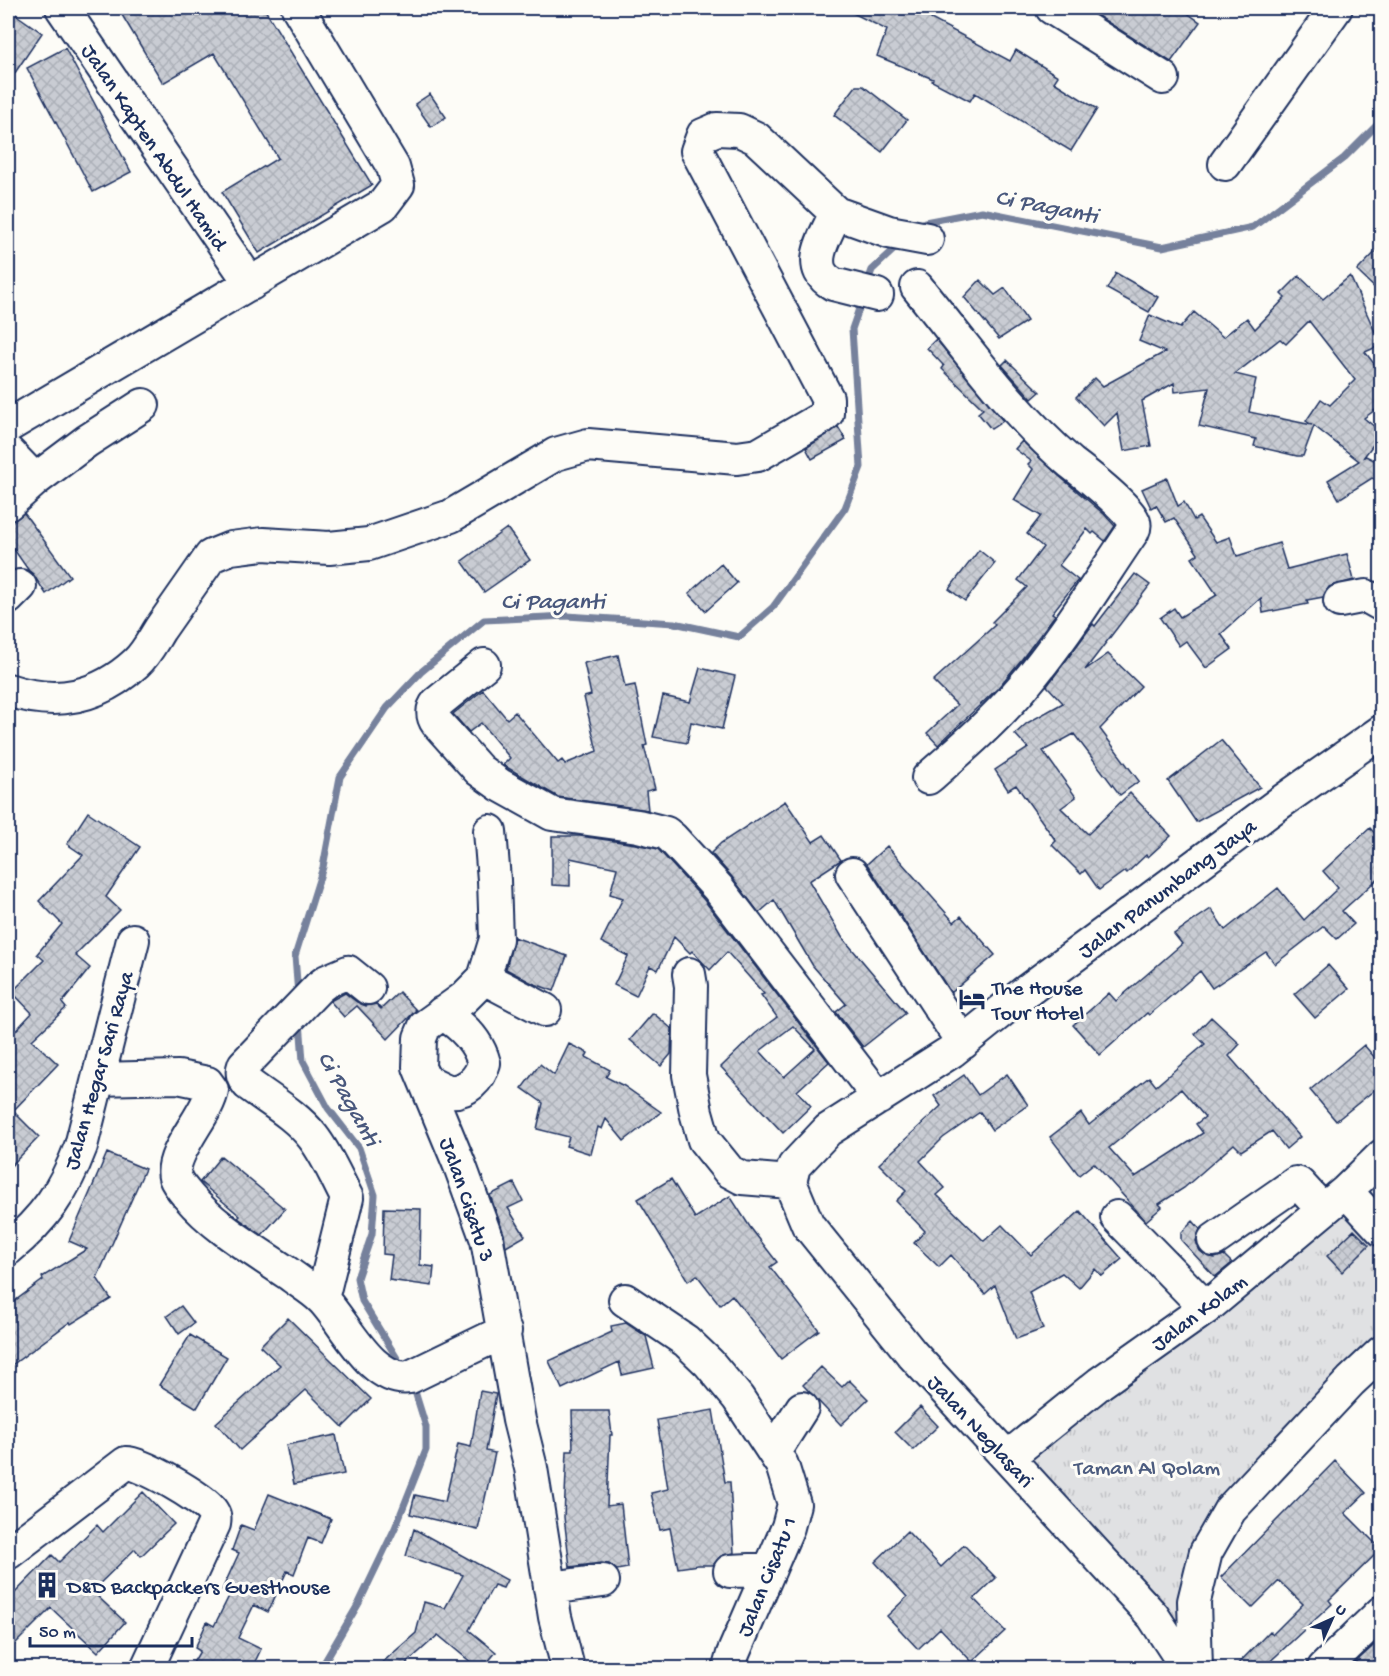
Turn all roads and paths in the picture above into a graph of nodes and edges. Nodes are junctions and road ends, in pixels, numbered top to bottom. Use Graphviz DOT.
graph roads {
  1 [pos="62,8"];
  2 [pos="298,8"];
  3 [pos="1336,8"];
  4 [pos="1065,11"];
  5 [pos="1163,78"];
  6 [pos="1225,164"];
  7 [pos="836,213"];
  8 [pos="927,238"];
  9 [pos="251,284"];
  10 [pos="917,287"];
  11 [pos="863,292"];
  12 [pos="143,405"];
  13 [pos="8,426"];
  14 [pos="8,452"];
  15 [pos="35,480"];
  16 [pos="8,504"];
  17 [pos="1340,601"];
  18 [pos="1382,604"];
  19 [pos="484,665"];
  20 [pos="8,690"];
  21 [pos="1382,731"];
  22 [pos="928,778"];
  23 [pos="490,831"];
  24 [pos="852,874"];
  25 [pos="133,940"];
  26 [pos="689,974"];
  27 [pos="484,978"];
  28 [pos="368,988"];
  29 [pos="545,1010"];
  30 [pos="442,1013"];
  31 [pos="963,1043"];
  32 [pos="98,1079"];
  33 [pos="427,1082"];
  34 [pos="879,1098"];
  35 [pos="1382,1155"];
  36 [pos="790,1182"];
  37 [pos="1335,1201"];
  38 [pos="1118,1217"];
  39 [pos="1382,1230"];
  40 [pos="1214,1240"];
  41 [pos="8,1249"];
  42 [pos="322,1299"];
  43 [pos="625,1300"];
  44 [pos="1206,1308"];
  45 [pos="505,1331"];
  46 [pos="1382,1352"];
  47 [pos="802,1408"];
  48 [pos="774,1452"];
  49 [pos="1008,1457"];
  50 [pos="8,1552"];
  51 [pos="770,1569"];
  52 [pos="730,1571"];
  53 [pos="603,1581"];
  54 [pos="550,1588"];
  55 [pos="1382,1612"];
  56 [pos="147,1668"];
  57 [pos="568,1668"];
  58 [pos="729,1668"];
  59 [pos="1187,1668"];
  60 [pos="1196,1668"];
  61 [pos="1324,1668"];
  1 -- 9 [label="street, Jalan Kapten Abdul Hamid"];
  2 -- 9 [label="street"];
  3 -- 6 [label="street"];
  4 -- 5 [label="street"];
  7 -- 8 [label="street"];
  7 -- 11 [label="street"];
  7 -- 20 [label="street"];
  9 -- 13 [label="street"];
  10 -- 22 [label="street"];
  12 -- 15 [label="street"];
  14 -- 15 [label="street"];
  15 -- 16 [label="street"];
  17 -- 18 [label="street"];
  19 -- 34 [label="street"];
  21 -- 31 [label="street, Jalan Panumbang Jaya"];
  23 -- 27 [label="street, Jalan Cisatu 3"];
  24 -- 31 [label="street"];
  25 -- 32 [label="street, Jalan Hegar Sari Raya"];
  26 -- 36 [label="street"];
  27 -- 29 [label="street"];
  27 -- 30 [label="street, Jalan Cisatu 3"];
  28 -- 42 [label="street"];
  30 -- 33 [label="street, Jalan Cisatu 3"];
  30 -- 33 [label="street"];
  31 -- 34 [label="street, Jalan Panumbang Jaya"];
  32 -- 41 [label="street, Jalan Hegar Sari Raya"];
  32 -- 42 [label="street"];
  33 -- 45 [label="street, Jalan Cisatu 3"];
  34 -- 36 [label="street, Jalan Panumbang Jaya"];
  35 -- 37 [label="street, Jalan Kolam"];
  36 -- 49 [label="street, Jalan Neglasari"];
  37 -- 39 [label="street"];
  37 -- 40 [label="street"];
  37 -- 44 [label="street, Jalan Kolam"];
  38 -- 44 [label="street"];
  42 -- 45 [label="street"];
  43 -- 48 [label="street, Jalan Cisatu 1"];
  44 -- 49 [label="street, Jalan Kolam"];
  45 -- 54 [label="street, Jalan Cisatu 3"];
  46 -- 60 [label="street"];
  47 -- 48 [label="street"];
  48 -- 51 [label="street, Jalan Cisatu 1"];
  49 -- 59 [label="street, Jalan Neglasari"];
  50 -- 56 [label="street"];
  51 -- 52 [label="street"];
  51 -- 58 [label="street, Jalan Cisatu 1"];
  53 -- 54 [label="street"];
  54 -- 57 [label="street, Jalan Cisatu 3"];
  55 -- 61 [label="street"];
}
